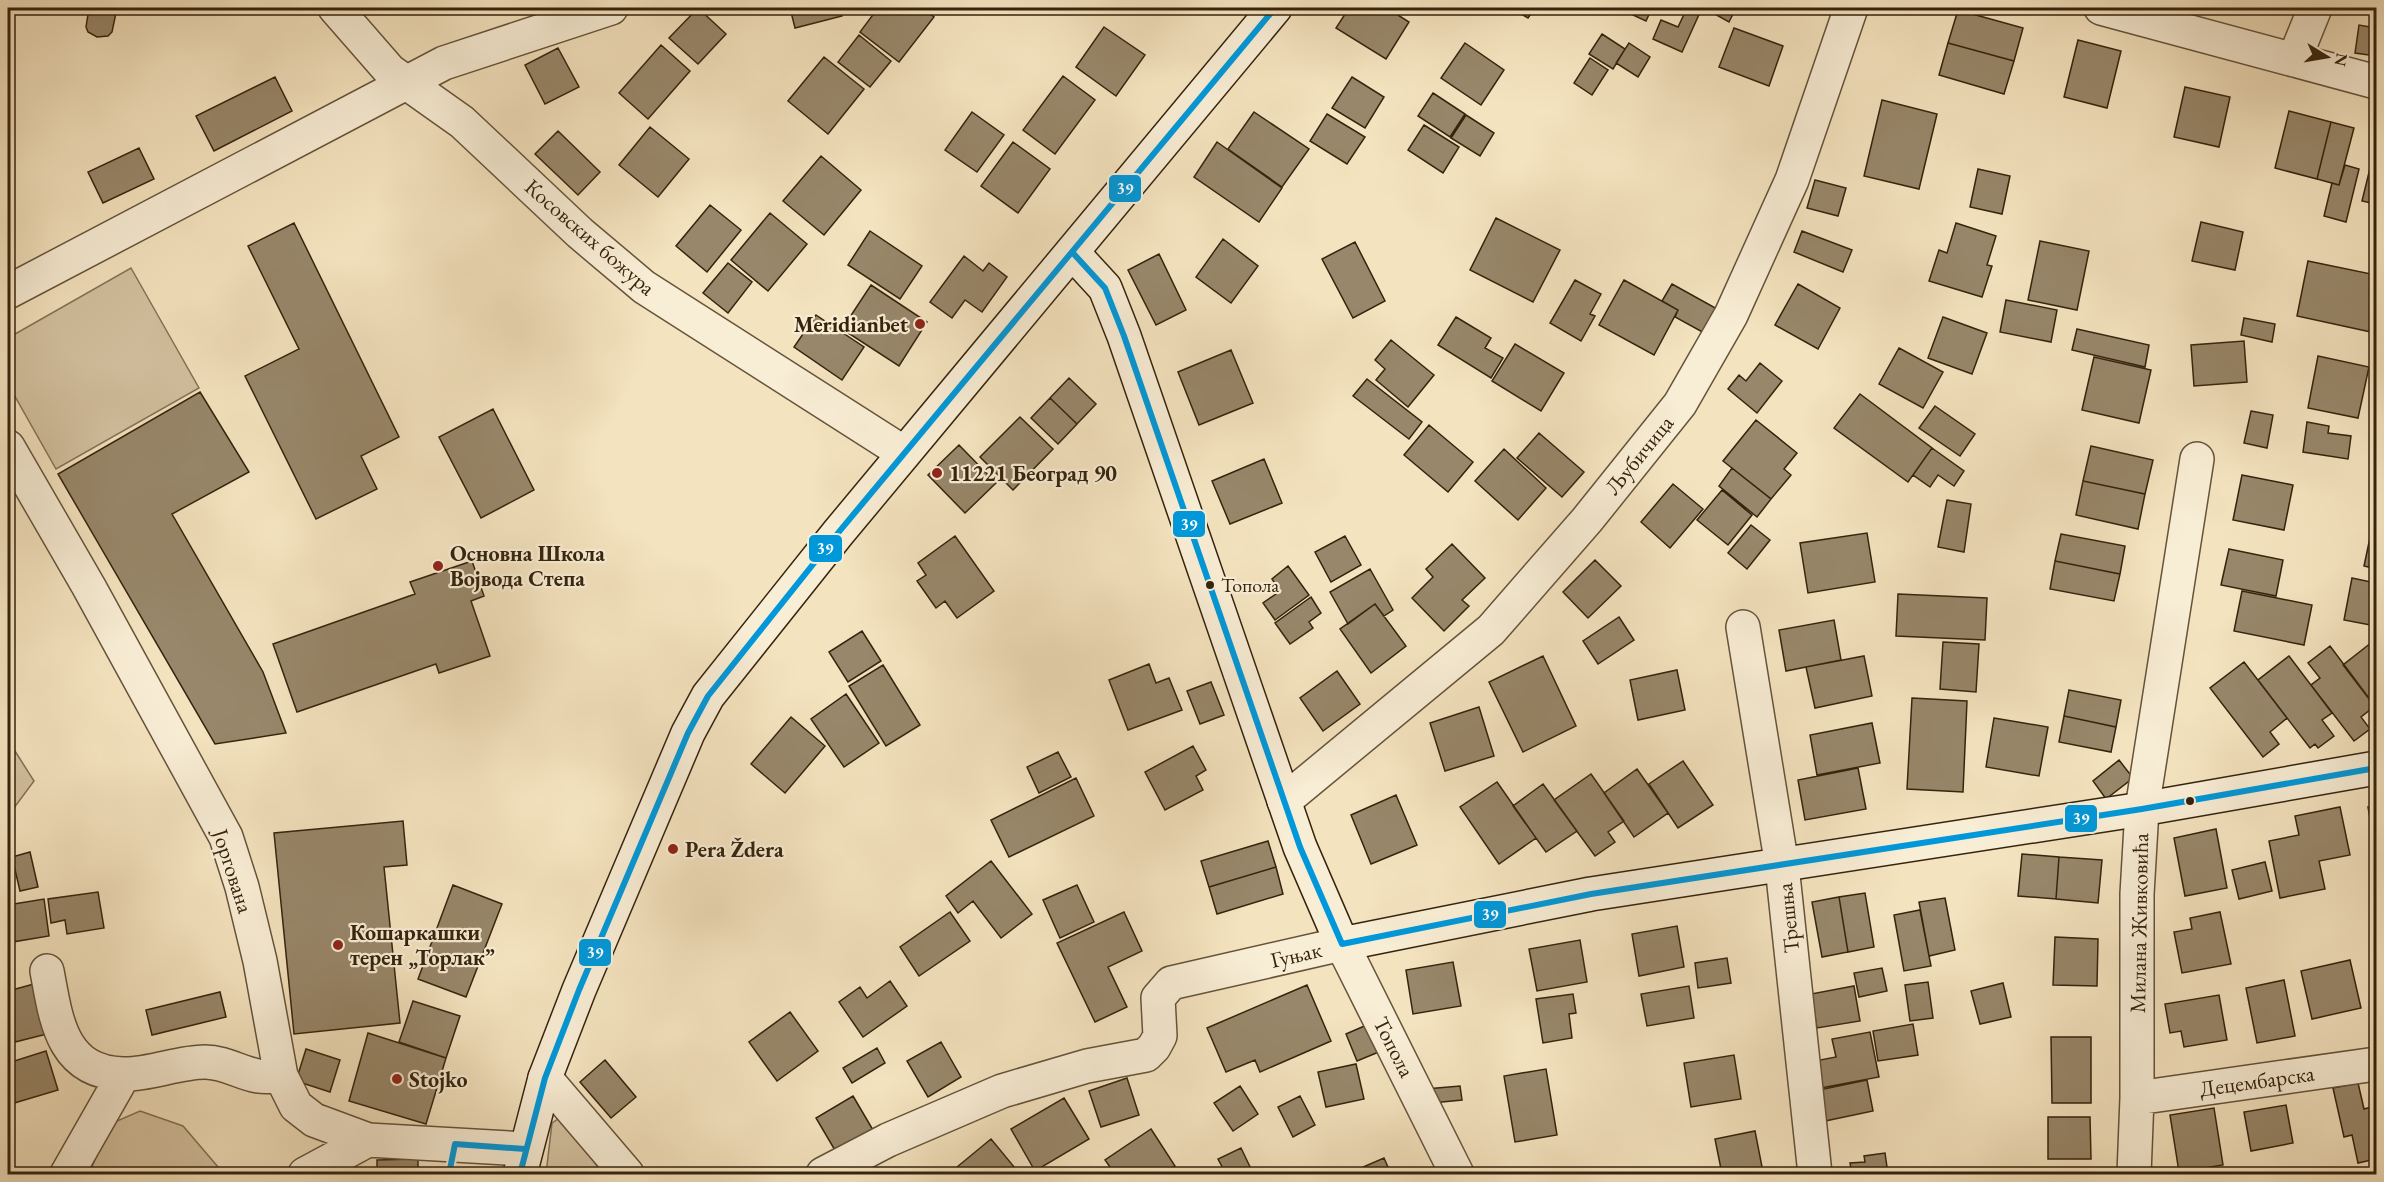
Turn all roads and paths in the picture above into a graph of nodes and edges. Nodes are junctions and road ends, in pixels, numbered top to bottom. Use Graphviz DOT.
graph roads {
  1 [pos="335,8"];
  2 [pos="611,8"];
  3 [pos="1275,8"];
  4 [pos="1851,8"];
  5 [pos="2101,8"];
  6 [pos="2315,8"];
  7 [pos="2294,60"];
  8 [pos="2376,82"];
  9 [pos="406,83"];
  10 [pos="1072,252"];
  11 [pos="8,292"];
  12 [pos="8,447"];
  13 [pos="904,453"];
  14 [pos="2197,459"];
  15 [pos="1743,627"];
  16 [pos="2376,768"];
  17 [pos="1284,801"];
  18 [pos="2142,809"];
  19 [pos="1782,866"];
  20 [pos="1342,945"];
  21 [pos="47,971"];
  22 [pos="2376,1064"];
  23 [pos="124,1074"];
  24 [pos="281,1076"];
  25 [pos="545,1078"];
  26 [pos="2137,1098"];
  27 [pos="368,1140"];
  28 [pos="522,1162"];
  29 [pos="67,1174"];
  30 [pos="305,1174"];
  31 [pos="627,1174"];
  32 [pos="823,1174"];
  33 [pos="1457,1174"];
  34 [pos="1815,1174"];
  35 [pos="2134,1174"];
  1 -- 9 [label="street, Косовских божура"];
  2 -- 9 [label="street"];
  3 -- 10 [label="street"];
  4 -- 17 [label="street, Љубичица"];
  5 -- 7 [label="street"];
  6 -- 7 [label="street"];
  7 -- 8 [label="street"];
  9 -- 11 [label="street"];
  9 -- 13 [label="street, Косовских божура"];
  10 -- 13 [label="street"];
  10 -- 17 [label="street, Топола"];
  12 -- 24 [label="street, Јоргована"];
  13 -- 25 [label="street"];
  14 -- 18 [label="street, Милана Живковића"];
  15 -- 19 [label="street, Трешња"];
  16 -- 18 [label="street, Гуњак"];
  17 -- 20 [label="street, Топола"];
  18 -- 19 [label="street, Гуњак"];
  18 -- 26 [label="street, Милана Живковића"];
  19 -- 20 [label="street, Гуњак"];
  19 -- 34 [label="street, Трешња"];
  20 -- 32 [label="street, Гуњак"];
  20 -- 33 [label="street, Топола"];
  21 -- 23 [label="street"];
  22 -- 26 [label="street, Децембарска"];
  23 -- 24 [label="street"];
  23 -- 29 [label="street"];
  24 -- 27 [label="street, Јоргована"];
  25 -- 28 [label="street"];
  25 -- 31 [label="street"];
  26 -- 35 [label="street, Милана Живковића"];
  27 -- 28 [label="street, Јоргована"];
  27 -- 30 [label="street"];
}
